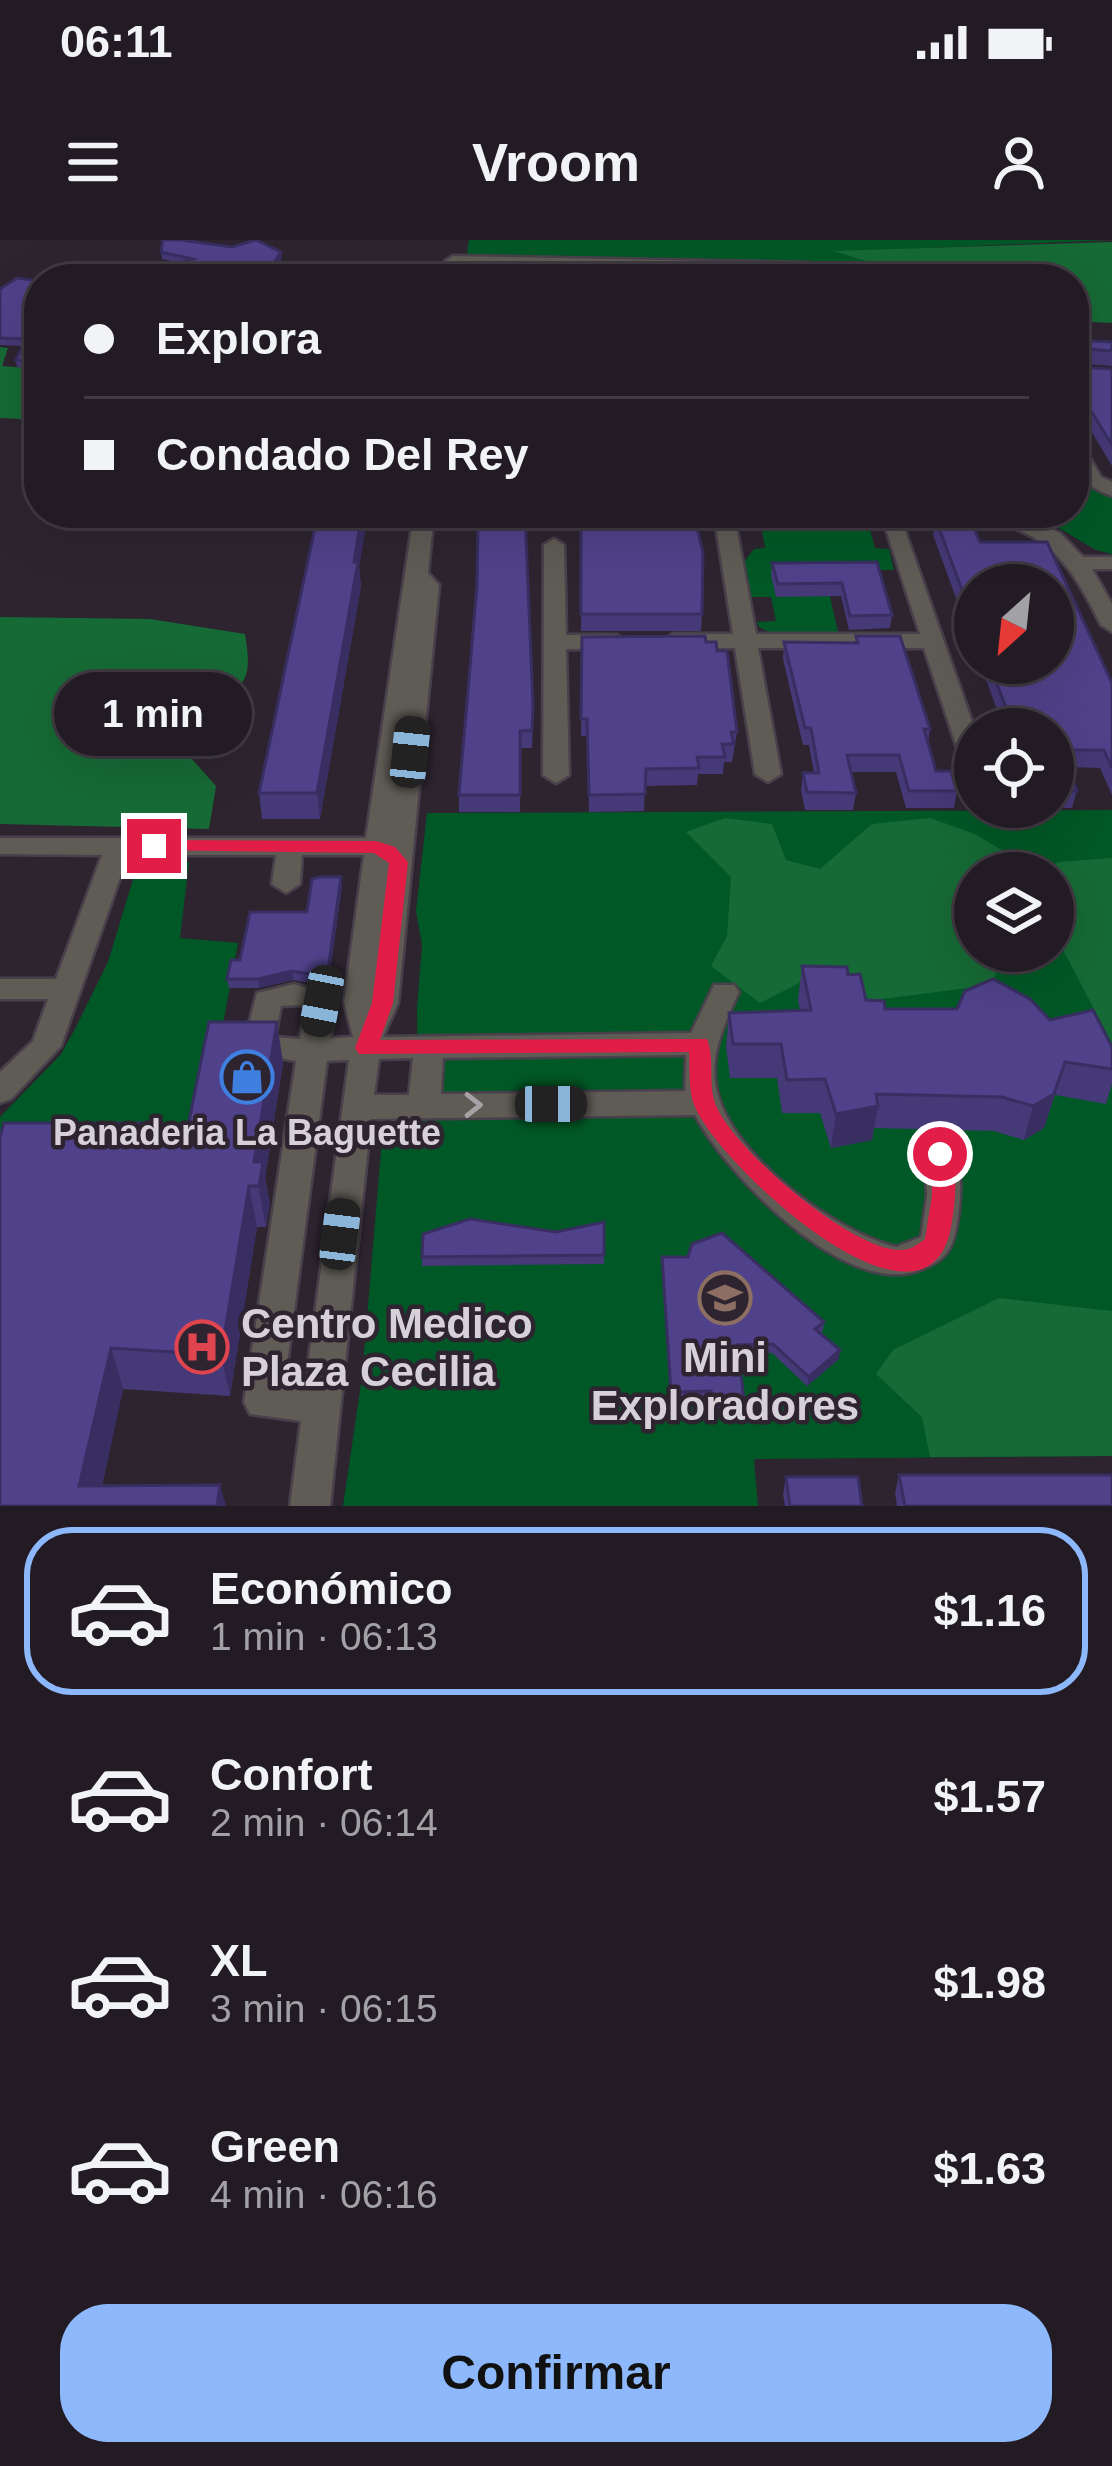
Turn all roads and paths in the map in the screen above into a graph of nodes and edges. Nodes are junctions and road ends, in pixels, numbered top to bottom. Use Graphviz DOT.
graph roads {
  1 [pos="458,240"];
  2 [pos="454,261"];
  3 [pos="453,264"];
  4 [pos="607,264"];
  5 [pos="422,528"];
  6 [pos="726,528"];
  7 [pos="896,528"];
  8 [pos="1027,528"];
  9 [pos="554,545"];
  10 [pos="1081,563"];
  11 [pos="1112,563"];
  12 [pos="1112,625"];
  13 [pos="933,640"];
  14 [pos="745,641"];
  15 [pos="555,642"];
  16 [pos="956,708"];
  17 [pos="768,773"];
  18 [pos="556,775"];
  19 [pos="0,846"];
  20 [pos="118,846"];
  21 [pos="290,847"];
  22 [pos="392,848"];
  23 [pos="286,884"];
  24 [pos="0,989"];
  25 [pos="70,989"];
  26 [pos="724,992"];
  27 [pos="367,1042"];
  28 [pos="700,1044"];
  29 [pos="429,1047"];
  30 [pos="0,1090"];
  31 [pos="704,1103"];
  32 [pos="424,1105"];
  33 [pos="356,1107"];
  34 [pos="940,1154"];
  35 [pos="319,1405"];
  36 [pos="310,1506"];
  1 -- 2 [label="street"];
  2 -- 3 [label="street"];
  2 -- 4 [label="street"];
  5 -- 22 [label="street"];
  6 -- 14 [label="street"];
  7 -- 13 [label="street"];
  8 -- 10 [label="street"];
  9 -- 15 [label="street"];
  10 -- 11 [label="street"];
  10 -- 12 [label="street"];
  13 -- 14 [label="street"];
  13 -- 16 [label="street"];
  14 -- 15 [label="street"];
  14 -- 17 [label="street"];
  15 -- 18 [label="street"];
  19 -- 20 [label="street"];
  20 -- 21 [label="street"];
  20 -- 25 [label="street"];
  21 -- 22 [label="street"];
  21 -- 23 [label="street"];
  22 -- 27 [label="street"];
  24 -- 25 [label="street"];
  25 -- 30 [label="street"];
  26 -- 28 [label="street"];
  27 -- 29 [label="street"];
  27 -- 33 [label="street"];
  27 -- 35 [label="street"];
  28 -- 29 [label="street"];
  28 -- 31 [label="street"];
  29 -- 32 [label="street"];
  32 -- 31 [label="street, one-way"];
  31 -- 34 [label="street"];
  32 -- 33 [label="street"];
  33 -- 35 [label="street"];
  35 -- 36 [label="street"];
}
